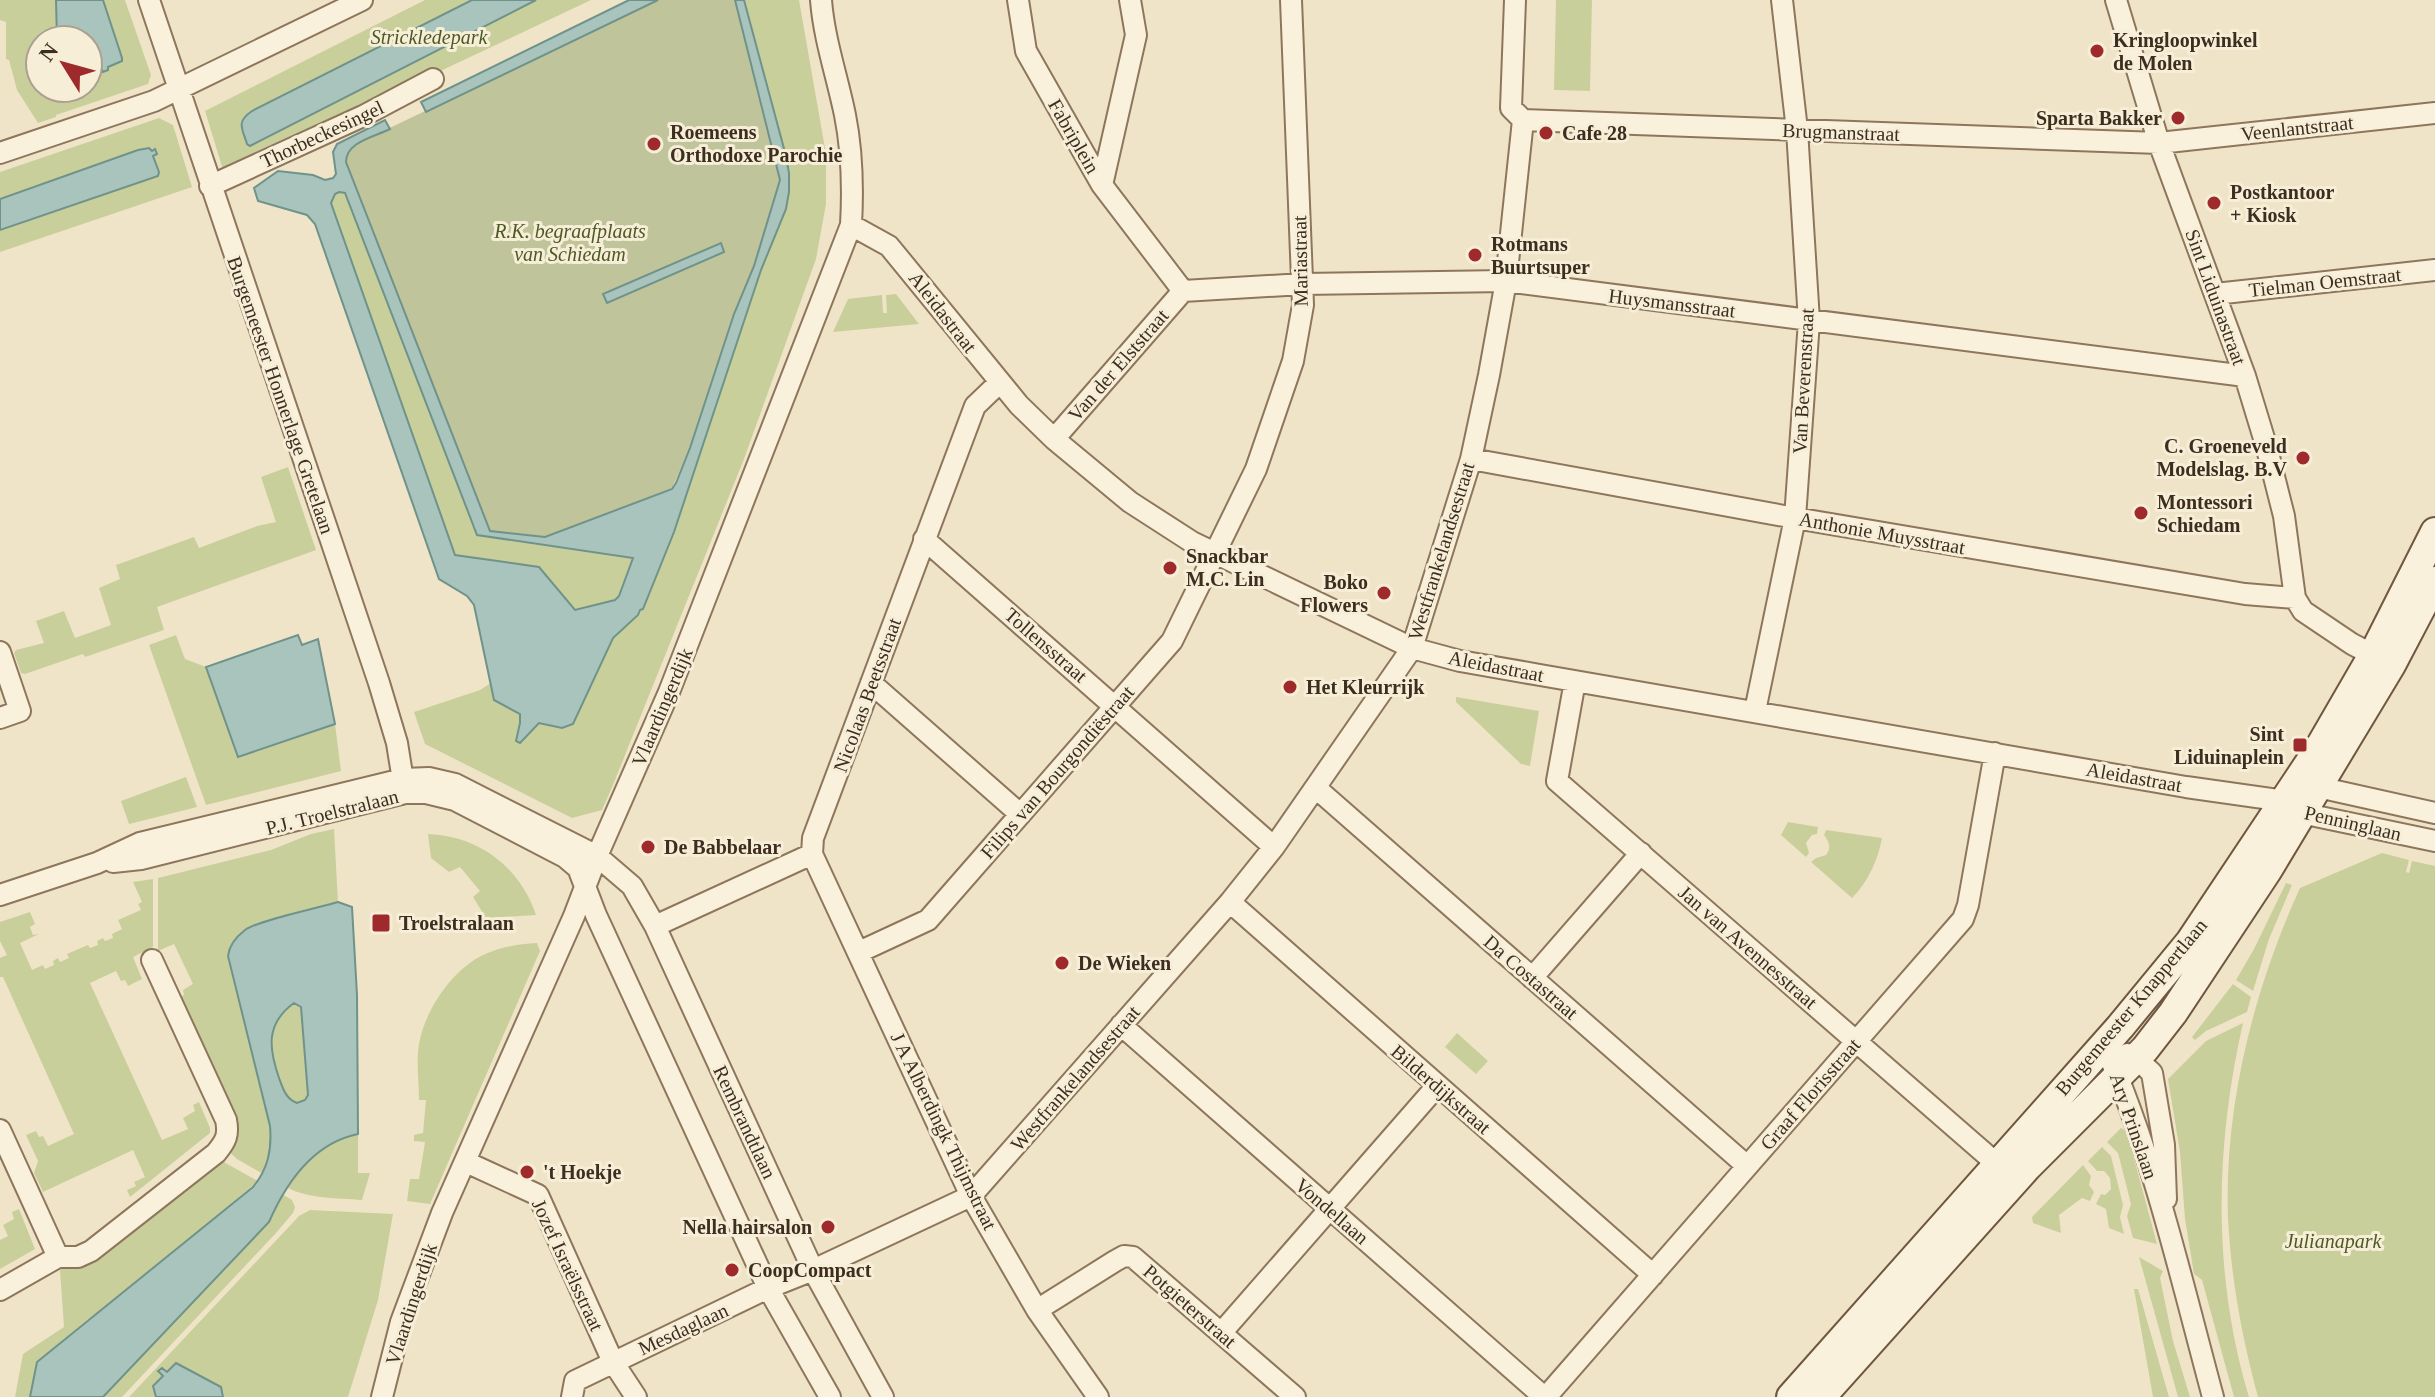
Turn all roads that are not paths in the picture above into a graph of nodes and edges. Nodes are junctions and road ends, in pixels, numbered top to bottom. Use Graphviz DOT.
graph roads {
  1 [pos="149,0"];
  2 [pos="362,0"];
  3 [pos="821,0"];
  4 [pos="1018,0"];
  5 [pos="1130,0"];
  6 [pos="1291,0"];
  7 [pos="1515,0"];
  8 [pos="1782,0"];
  9 [pos="2116,0"];
  10 [pos="433,79"];
  11 [pos="179,90"];
  12 [pos="2435,113"];
  13 [pos="1523,120"];
  14 [pos="1797,130"];
  15 [pos="2159,143"];
  16 [pos="0,153"];
  17 [pos="1102,185"];
  18 [pos="210,186"];
  19 [pos="851,225"];
  20 [pos="2435,270"];
  21 [pos="1506,281"];
  22 [pos="1303,284"];
  23 [pos="1183,291"];
  24 [pos="2215,294"];
  25 [pos="1809,321"];
  26 [pos="2245,376"];
  27 [pos="999,383"];
  28 [pos="1054,439"];
  29 [pos="1471,459"];
  30 [pos="1795,518"];
  31 [pos="2435,532"];
  32 [pos="924,539"];
  33 [pos="1215,553"];
  34 [pos="2435,581"];
  35 [pos="2295,598"];
  36 [pos="1412,648"];
  37 [pos="2382,660"];
  38 [pos="2,665"];
  39 [pos="1575,681"];
  40 [pos="871,683"];
  41 [pos="1115,706"];
  42 [pos="1755,711"];
  43 [pos="0,718"];
  44 [pos="1995,753"];
  45 [pos="404,786"];
  46 [pos="2318,787"];
  47 [pos="1316,788"];
  48 [pos="2293,807"];
  49 [pos="2435,813"];
  50 [pos="1020,814"];
  51 [pos="2435,841"];
  52 [pos="1274,847"];
  53 [pos="1641,853"];
  54 [pos="812,854"];
  55 [pos="597,856"];
  56 [pos="586,889"];
  57 [pos="0,895"];
  58 [pos="1230,902"];
  59 [pos="655,926"];
  60 [pos="859,952"];
  61 [pos="152,960"];
  62 [pos="1532,978"];
  63 [pos="1121,1025"];
  64 [pos="1856,1041"];
  65 [pos="2104,1044"];
  66 [pos="2127,1067"];
  67 [pos="1437,1086"];
  68 [pos="0,1130"];
  69 [pos="466,1162"];
  70 [pos="1747,1166"];
  71 [pos="2006,1172"];
  72 [pos="971,1196"];
  73 [pos="1329,1209"];
  74 [pos="2166,1219"];
  75 [pos="58,1257"];
  76 [pos="813,1270"];
  77 [pos="1653,1275"];
  78 [pos="768,1288"];
  79 [pos="0,1290"];
  80 [pos="1037,1310"];
  81 [pos="1222,1332"];
  82 [pos="613,1362"];
  83 [pos="382,1397"];
  84 [pos="572,1397"];
  85 [pos="636,1397"];
  86 [pos="830,1397"];
  87 [pos="883,1397"];
  88 [pos="1098,1397"];
  89 [pos="1295,1397"];
  90 [pos="1545,1397"];
  91 [pos="1791,1397"];
  92 [pos="1821,1397"];
  93 [pos="2213,1397"];
  1 -- 11 [label="street, Burgemeester Honnerlage Gretelaan"];
  2 -- 11 [label="street"];
  3 -- 19 [label="street, Vlaardingerdijk"];
  4 -- 17 [label="street, Fabriplein"];
  5 -- 17 [label="street, Fabriplein"];
  6 -- 22 [label="street, Mariastraat"];
  7 -- 13 [label="street, Westfrankelandsestraat"];
  8 -- 14 [label="street, Van Beverenstraat"];
  9 -- 15 [label="street, Sint Liduinastraat"];
  10 -- 18 [label="street, Thorbeckesingel"];
  11 -- 16 [label="street"];
  11 -- 18 [label="street, Burgemeester Honnerlage Gretelaan"];
  12 -- 15 [label="street, Veenlantstraat"];
  13 -- 14 [label="street, Brugmanstraat"];
  13 -- 21 [label="street, Westfrankelandsestraat"];
  14 -- 15 [label="street, Brugmanstraat"];
  14 -- 25 [label="street, Van Beverenstraat"];
  15 -- 24 [label="street, Sint Liduinastraat"];
  17 -- 23 [label="street"];
  18 -- 45 [label="street, Burgemeester Honnerlage Gretelaan"];
  19 -- 27 [label="street, Aleidastraat"];
  19 -- 55 [label="street, Vlaardingerdijk"];
  20 -- 24 [label="street, Tielman Oemstraat"];
  21 -- 22 [label="street, Huysmansstraat"];
  21 -- 25 [label="street, Huysmansstraat"];
  21 -- 29 [label="street, Westfrankelandsestraat"];
  22 -- 23 [label="street, Huysmansstraat"];
  22 -- 33 [label="street, Mariastraat"];
  23 -- 28 [label="street, Van der Elststraat"];
  24 -- 26 [label="street, Sint Liduinastraat"];
  25 -- 26 [label="street, Huysmansstraat"];
  25 -- 30 [label="street, Van Beverenstraat"];
  26 -- 35 [label="street, Sint Liduinastraat"];
  27 -- 28 [label="street, Aleidastraat"];
  27 -- 32 [label="street, Nicolaas Beetsstraat"];
  28 -- 33 [label="street, Aleidastraat"];
  29 -- 30 [label="street, Anthonie Muysstraat"];
  29 -- 36 [label="street, Westfrankelandsestraat"];
  30 -- 35 [label="street, Anthonie Muysstraat"];
  30 -- 42 [label="street, Van Beverenstraat"];
  31 -- 37 [label="main road, Burgemeester Knappertlaan"];
  32 -- 40 [label="street, Nicolaas Beetsstraat"];
  32 -- 41 [label="street, Tollensstraat"];
  33 -- 36 [label="street, Aleidastraat"];
  33 -- 41 [label="street, Filips van Bourgondiëstraat"];
  34 -- 37 [label="main road, Burgemeester Knappertlaan"];
  35 -- 37 [label="street"];
  36 -- 39 [label="street, Aleidastraat"];
  36 -- 47 [label="street, Westfrankelandsestraat"];
  37 -- 46 [label="main road, Burgemeester Knappertlaan"];
  37 -- 48 [label="main road, Burgemeester Knappertlaan"];
  38 -- 43 [label="street"];
  39 -- 42 [label="street, Aleidastraat"];
  39 -- 53 [label="street, Jan van Avennesstraat"];
  40 -- 50 [label="street"];
  40 -- 54 [label="street, Nicolaas Beetsstraat"];
  41 -- 50 [label="street, Filips van Bourgondiëstraat"];
  41 -- 52 [label="street, Tollensstraat"];
  42 -- 44 [label="street, Aleidastraat"];
  44 -- 48 [label="street, Aleidastraat"];
  44 -- 64 [label="street, Graaf Florisstraat"];
  45 -- 55 [label="street, P.J. Troelstralaan"];
  45 -- 56 [label="street, P.J. Troelstralaan"];
  45 -- 57 [label="street, P.J. Troelstralaan"];
  46 -- 48 [label="main road, Burgemeester Knappertlaan"];
  46 -- 49 [label="street, Penninglaan"];
  47 -- 52 [label="street, Westfrankelandsestraat"];
  47 -- 62 [label="street, Da Costastraat"];
  48 -- 51 [label="street, Penninglaan"];
  48 -- 65 [label="main road, Burgemeester Knappertlaan"];
  48 -- 66 [label="main road, Burgemeester Knappertlaan"];
  50 -- 60 [label="street, Filips van Bourgondiëstraat"];
  52 -- 58 [label="street, Westfrankelandsestraat"];
  53 -- 62 [label="street"];
  53 -- 64 [label="street, Jan van Avennesstraat"];
  54 -- 59 [label="street"];
  54 -- 60 [label="street, J A Alberdingk Thijmstraat"];
  55 -- 56 [label="street, Vlaardingerdijk"];
  55 -- 59 [label="street, Rembrandtlaan"];
  56 -- 69 [label="street, Vlaardingerdijk"];
  56 -- 78 [label="street"];
  58 -- 63 [label="street, Westfrankelandsestraat"];
  58 -- 67 [label="street, Bilderdijkstraat"];
  59 -- 76 [label="street, Rembrandtlaan"];
  60 -- 72 [label="street, J A Alberdingk Thijmstraat"];
  61 -- 75 [label="street"];
  62 -- 70 [label="street, Da Costastraat"];
  63 -- 72 [label="street, Westfrankelandsestraat"];
  63 -- 73 [label="street, Vondellaan"];
  64 -- 70 [label="street, Graaf Florisstraat"];
  64 -- 71 [label="street, Jan van Avennesstraat"];
  65 -- 66 [label="street, Ary Prinslaan"];
  65 -- 71 [label="main road, Burgemeester Knappertlaan"];
  66 -- 71 [label="main road, Burgemeester Knappertlaan"];
  66 -- 74 [label="street, Ary Prinslaan"];
  66 -- 74 [label="street, Ary Prinslaan"];
  67 -- 73 [label="street"];
  67 -- 77 [label="street, Bilderdijkstraat"];
  68 -- 75 [label="street"];
  69 -- 82 [label="street, Jozef Israëlsstraat"];
  69 -- 83 [label="street, Vlaardingerdijk"];
  70 -- 77 [label="street, Graaf Florisstraat"];
  71 -- 91 [label="main road, Burgemeester Knappertlaan"];
  71 -- 92 [label="main road, Burgemeester Knappertlaan"];
  72 -- 76 [label="street, Mesdaglaan"];
  72 -- 80 [label="street, J A Alberdingk Thijmstraat"];
  73 -- 81 [label="street"];
  73 -- 90 [label="street, Vondellaan"];
  74 -- 93 [label="street, Ary Prinslaan"];
  75 -- 79 [label="street"];
  76 -- 78 [label="street, Mesdaglaan"];
  76 -- 87 [label="street, Rembrandtlaan"];
  77 -- 90 [label="street, Graaf Florisstraat"];
  78 -- 82 [label="street, Mesdaglaan"];
  78 -- 86 [label="street"];
  80 -- 81 [label="street, Potgieterstraat"];
  80 -- 88 [label="street, J A Alberdingk Thijmstraat"];
  81 -- 89 [label="street, Potgieterstraat"];
  82 -- 84 [label="street, Mesdaglaan"];
  82 -- 85 [label="street, Jozef Israëlsstraat"];
}
